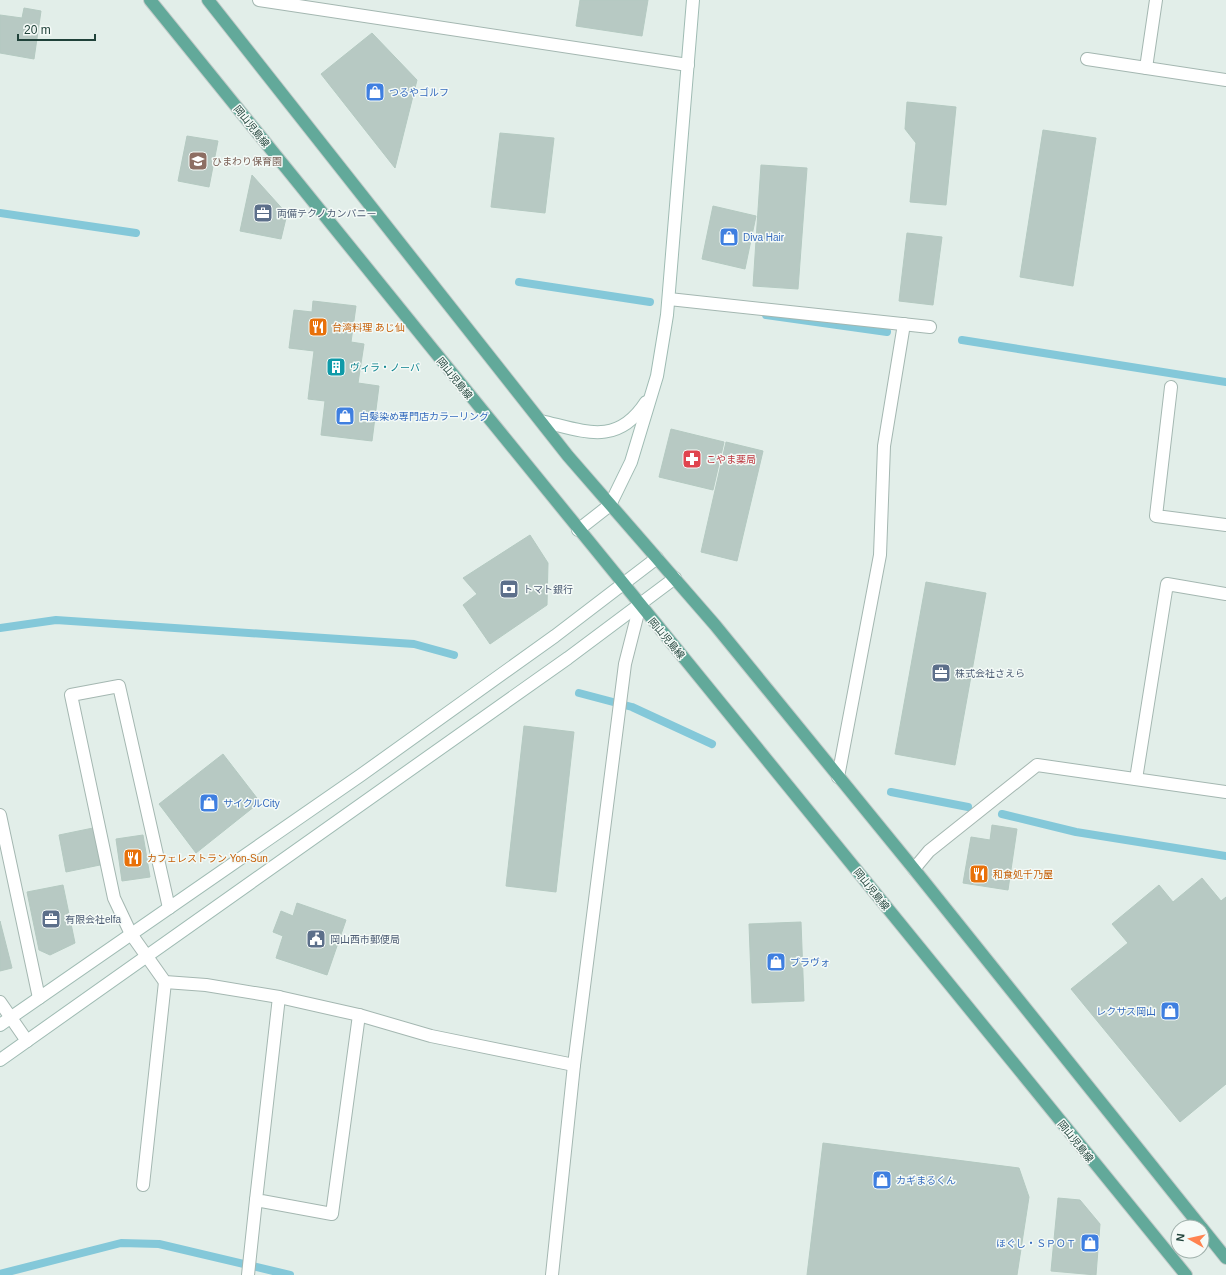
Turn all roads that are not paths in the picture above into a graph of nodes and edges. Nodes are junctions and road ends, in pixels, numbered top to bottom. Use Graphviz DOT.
graph roads {
  1 [pos="150,0"];
  2 [pos="208,0"];
  3 [pos="259,0"];
  4 [pos="693,0"];
  5 [pos="1156,0"];
  6 [pos="1087,59"];
  7 [pos="688,66"];
  8 [pos="1146,68"];
  9 [pos="1226,80"];
  10 [pos="669,299"];
  11 [pos="904,324"];
  12 [pos="930,327"];
  13 [pos="1171,387"];
  14 [pos="652,392"];
  15 [pos="541,420"];
  16 [pos="610,505"];
  17 [pos="1226,525"];
  18 [pos="578,530"];
  19 [pos="657,558"];
  20 [pos="675,578"];
  21 [pos="623,584"];
  22 [pos="1226,594"];
  23 [pos="640,604"];
  24 [pos="838,777"];
  25 [pos="1136,779"];
  26 [pos="1226,792"];
  27 [pos="0,815"];
  28 [pos="914,869"];
  29 [pos="169,908"];
  30 [pos="131,934"];
  31 [pos="147,957"];
  32 [pos="165,982"];
  33 [pos="279,996"];
  34 [pos="39,998"];
  35 [pos="0,1002"];
  36 [pos="359,1015"];
  37 [pos="11,1017"];
  38 [pos="0,1025"];
  39 [pos="27,1041"];
  40 [pos="0,1060"];
  41 [pos="574,1065"];
  42 [pos="143,1185"];
  43 [pos="256,1200"];
  44 [pos="1194,1219"];
  45 [pos="1210,1239"];
  46 [pos="1226,1258"];
  47 [pos="248,1274"];
  48 [pos="552,1275"];
  49 [pos="1186,1275"];
  1 -- 18 [label="main road, 岡山児島線"];
  2 -- 15 [label="main road"];
  3 -- 7 [label="street"];
  4 -- 7 [label="street"];
  5 -- 8 [label="street"];
  6 -- 8 [label="street"];
  7 -- 10 [label="street"];
  8 -- 9 [label="street"];
  10 -- 11 [label="street"];
  10 -- 14 [label="street"];
  11 -- 12 [label="street"];
  11 -- 24 [label="street"];
  13 -- 17 [label="street"];
  14 -- 15 [label="street"];
  14 -- 16 [label="street"];
  15 -- 16 [label="main road"];
  16 -- 18 [label="street"];
  16 -- 19 [label="main road"];
  18 -- 21 [label="main road, 岡山児島線"];
  19 -- 20 [label="main road"];
  19 -- 21 [label="street"];
  20 -- 23 [label="street"];
  20 -- 24 [label="main road"];
  21 -- 23 [label="main road, 岡山児島線"];
  21 -- 29 [label="street"];
  22 -- 25 [label="street"];
  23 -- 31 [label="street"];
  23 -- 41 [label="street"];
  23 -- 49 [label="main road, 岡山児島線"];
  24 -- 28 [label="main road"];
  25 -- 26 [label="street"];
  25 -- 28 [label="street"];
  27 -- 34 [label="street"];
  28 -- 44 [label="main road"];
  29 -- 30 [label="street"];
  29 -- 30 [label="street"];
  30 -- 31 [label="street"];
  30 -- 34 [label="street"];
  31 -- 32 [label="street"];
  31 -- 39 [label="street"];
  32 -- 33 [label="street"];
  32 -- 42 [label="street"];
  33 -- 36 [label="street"];
  33 -- 43 [label="street"];
  34 -- 37 [label="street"];
  35 -- 37 [label="street"];
  36 -- 41 [label="street"];
  36 -- 43 [label="street"];
  37 -- 38 [label="street"];
  37 -- 39 [label="street"];
  39 -- 40 [label="street"];
  41 -- 48 [label="street"];
  43 -- 47 [label="street"];
  45 -- 46 [label="main road"];
}
